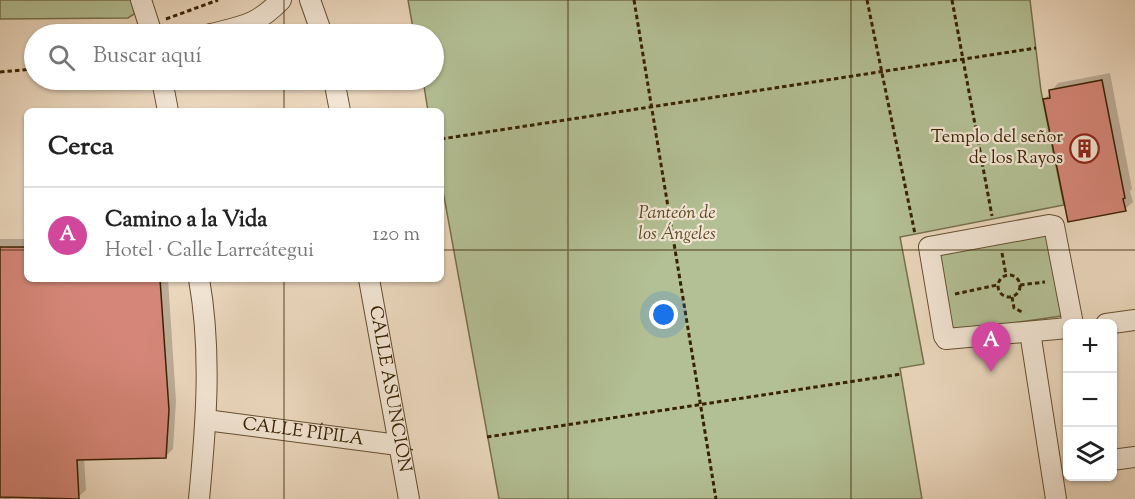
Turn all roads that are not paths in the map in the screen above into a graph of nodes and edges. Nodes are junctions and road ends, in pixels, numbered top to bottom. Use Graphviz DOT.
graph roads {
  1 [pos="141,0"];
  2 [pos="280,0"];
  3 [pos="309,0"];
  4 [pos="148,24"];
  5 [pos="250,24"];
  6 [pos="318,24"];
  7 [pos="164,90"];
  8 [pos="336,90"];
  9 [pos="167,108"];
  10 [pos="339,108"];
  11 [pos="199,282"];
  12 [pos="370,282"];
  13 [pos="1073,319"];
  14 [pos="1135,320"];
  15 [pos="1117,322"];
  16 [pos="1063,329"];
  17 [pos="1030,332"];
  18 [pos="206,420"];
  19 [pos="398,445"];
  20 [pos="1135,457"];
  21 [pos="1117,459"];
  22 [pos="1059,468"];
  23 [pos="199,499"];
  24 [pos="409,499"];
  25 [pos="1056,499"];
  1 -- 4 [label="street"];
  2 -- 5 [label="street"];
  3 -- 6 [label="street"];
  7 -- 9 [label="street"];
  8 -- 10 [label="street"];
  11 -- 18 [label="street"];
  12 -- 19 [label="street, CALLE ASUNCIÓN"];
  13 -- 17 [label="street"];
  14 -- 15 [label="street"];
  16 -- 17 [label="street"];
  17 -- 22 [label="street"];
  18 -- 19 [label="street, CALLE PÍPILA"];
  18 -- 23 [label="street"];
  19 -- 24 [label="street, CALLE ASUNCIÓN"];
  20 -- 21 [label="street"];
  22 -- 25 [label="street"];
}
